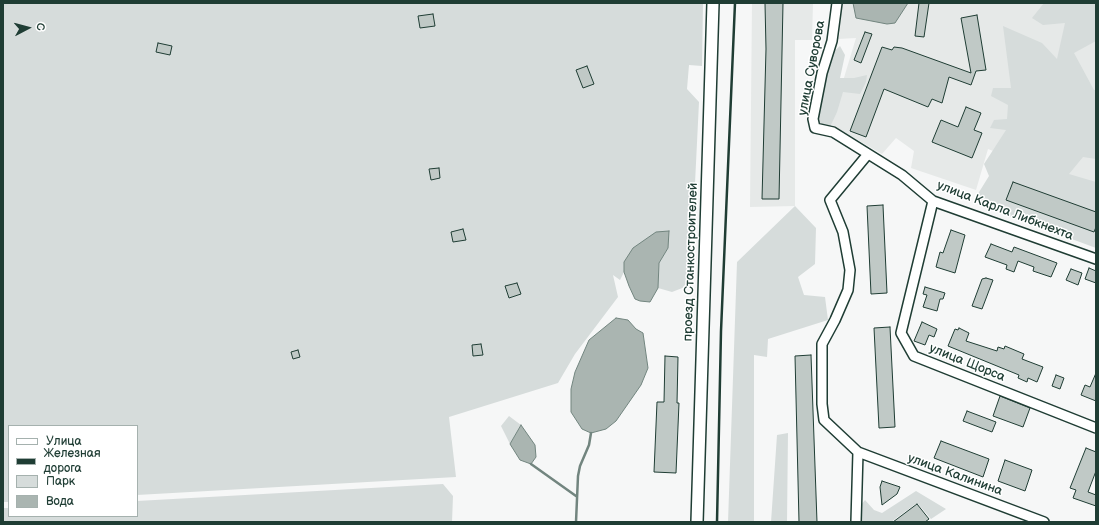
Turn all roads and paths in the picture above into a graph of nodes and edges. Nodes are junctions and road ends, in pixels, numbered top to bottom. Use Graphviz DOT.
graph roads {
  1 [pos="713,3"];
  2 [pos="837,3"];
  3 [pos="868,154"];
  4 [pos="933,200"];
  5 [pos="1096,259"];
  6 [pos="1096,428"];
  7 [pos="858,452"];
  8 [pos="697,522"];
  9 [pos="856,522"];
  10 [pos="1044,522"];
  1 -- 8 [label="main road, проезд Станкостроителей"];
  2 -- 3 [label="street, улица Суворова"];
  3 -- 4 [label="street, улица Карла Либкнехта"];
  3 -- 7 [label="street"];
  4 -- 5 [label="street, улица Карла Либкнехта"];
  4 -- 6 [label="street, улица Щорса"];
  7 -- 9 [label="street"];
  7 -- 10 [label="street, улица Калинина"];
}
